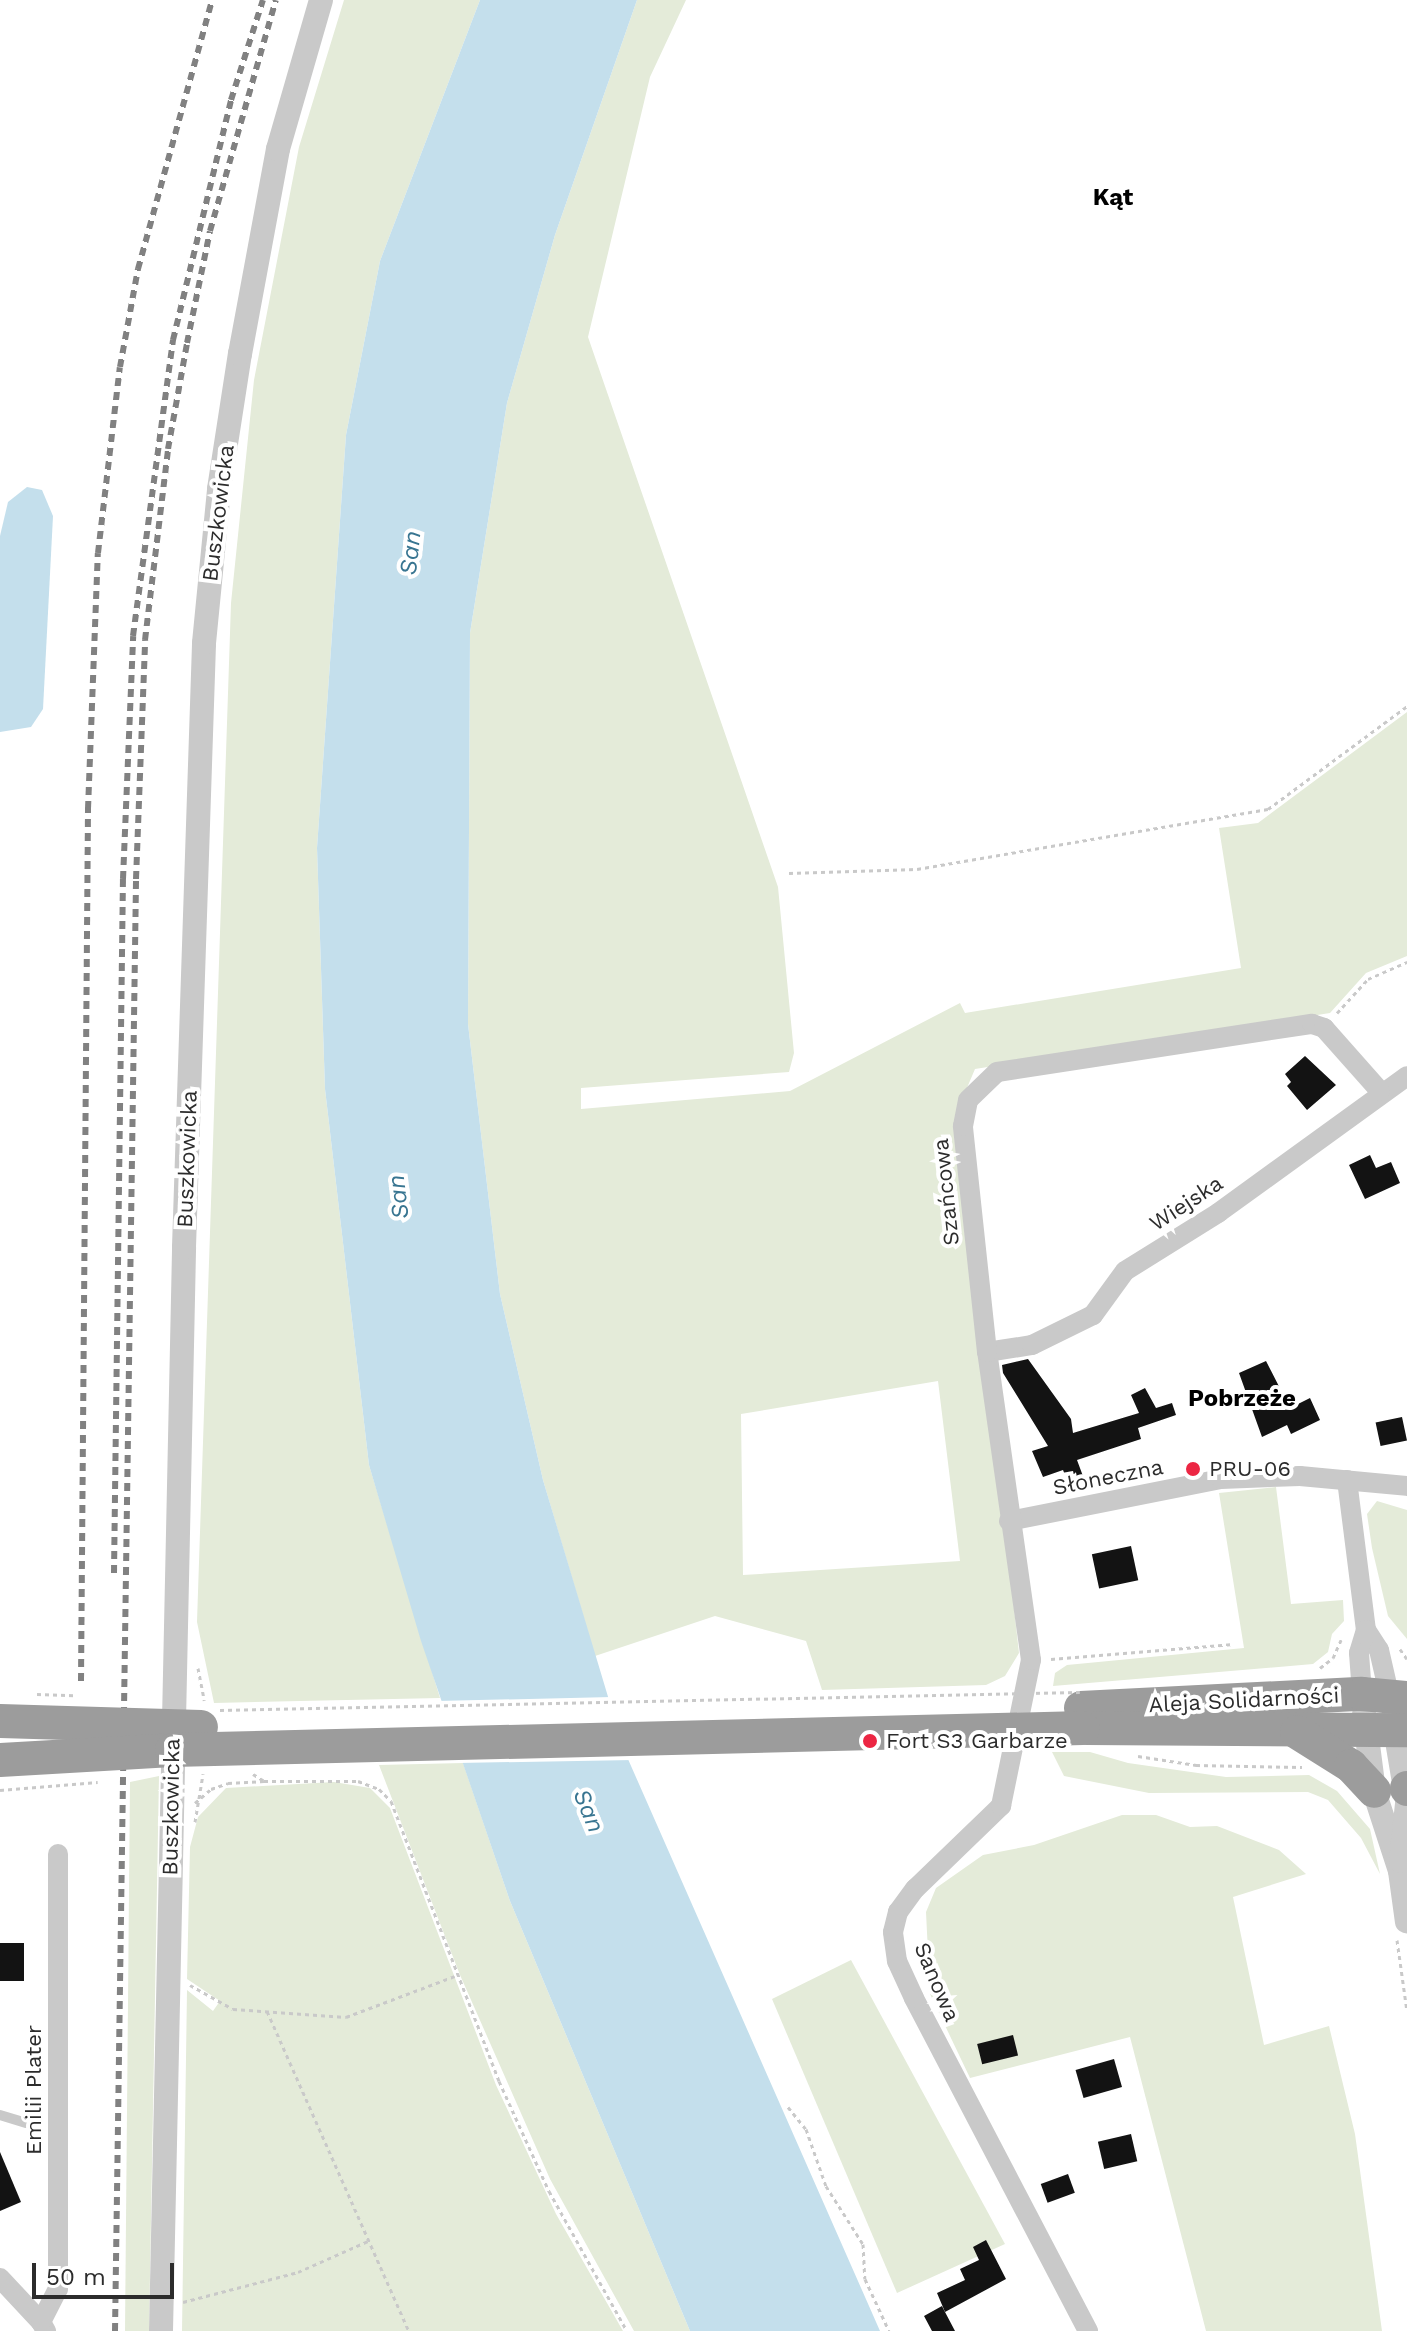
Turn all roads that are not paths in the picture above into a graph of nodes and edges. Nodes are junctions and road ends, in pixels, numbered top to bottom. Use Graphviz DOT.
graph roads {
  1 [pos="321,0"];
  2 [pos="1407,1076"];
  3 [pos="1380,1091"];
  4 [pos="987,1352"];
  5 [pos="1347,1480"];
  6 [pos="1407,1486"];
  7 [pos="1009,1521"];
  8 [pos="1366,1630"];
  9 [pos="1031,1660"];
  10 [pos="1084,1705"];
  11 [pos="1388,1713"];
  12 [pos="0,1721"];
  13 [pos="1296,1732"];
  14 [pos="0,1760"];
  15 [pos="1396,1789"];
  16 [pos="1407,1803"];
  17 [pos="58,1854"];
  18 [pos="1400,1871"];
  19 [pos="1407,1922"];
  20 [pos="0,2115"];
  21 [pos="26,2123"];
  22 [pos="0,2278"];
  23 [pos="43,2326"];
  24 [pos="161,2331"];
  25 [pos="1088,2331"];
  1 -- 24 [label="street, Buszkowicka"];
  2 -- 3 [label="street, Wiejska"];
  3 -- 4 [label="street, Wiejska"];
  3 -- 4 [label="street, Szańcowa"];
  4 -- 7 [label="street, Szańcowa"];
  5 -- 6 [label="street, Słoneczna"];
  5 -- 7 [label="street, Słoneczna"];
  5 -- 8 [label="street"];
  7 -- 9 [label="street, Szańcowa"];
  8 -- 11 [label="street"];
  8 -- 11 [label="street"];
  9 -- 25 [label="street, Sanowa"];
  10 -- 11 [label="highway, Aleja Solidarności"];
  10 -- 12 [label="highway, bridge"];
  10 -- 13 [label="highway, Aleja Solidarności"];
  10 -- 14 [label="highway, bridge"];
  11 -- 13 [label="highway, Aleja Solidarności"];
  11 -- 15 [label="street"];
  11 -- 15 [label="street"];
  13 -- 15 [label="highway"];
  15 -- 16 [label="street"];
  15 -- 18 [label="street"];
  16 -- 18 [label="street"];
  17 -- 23 [label="street, Emilii Plater"];
  18 -- 19 [label="street"];
  20 -- 21 [label="lane"];
  22 -- 23 [label="street, Emilii Plater"];
}
